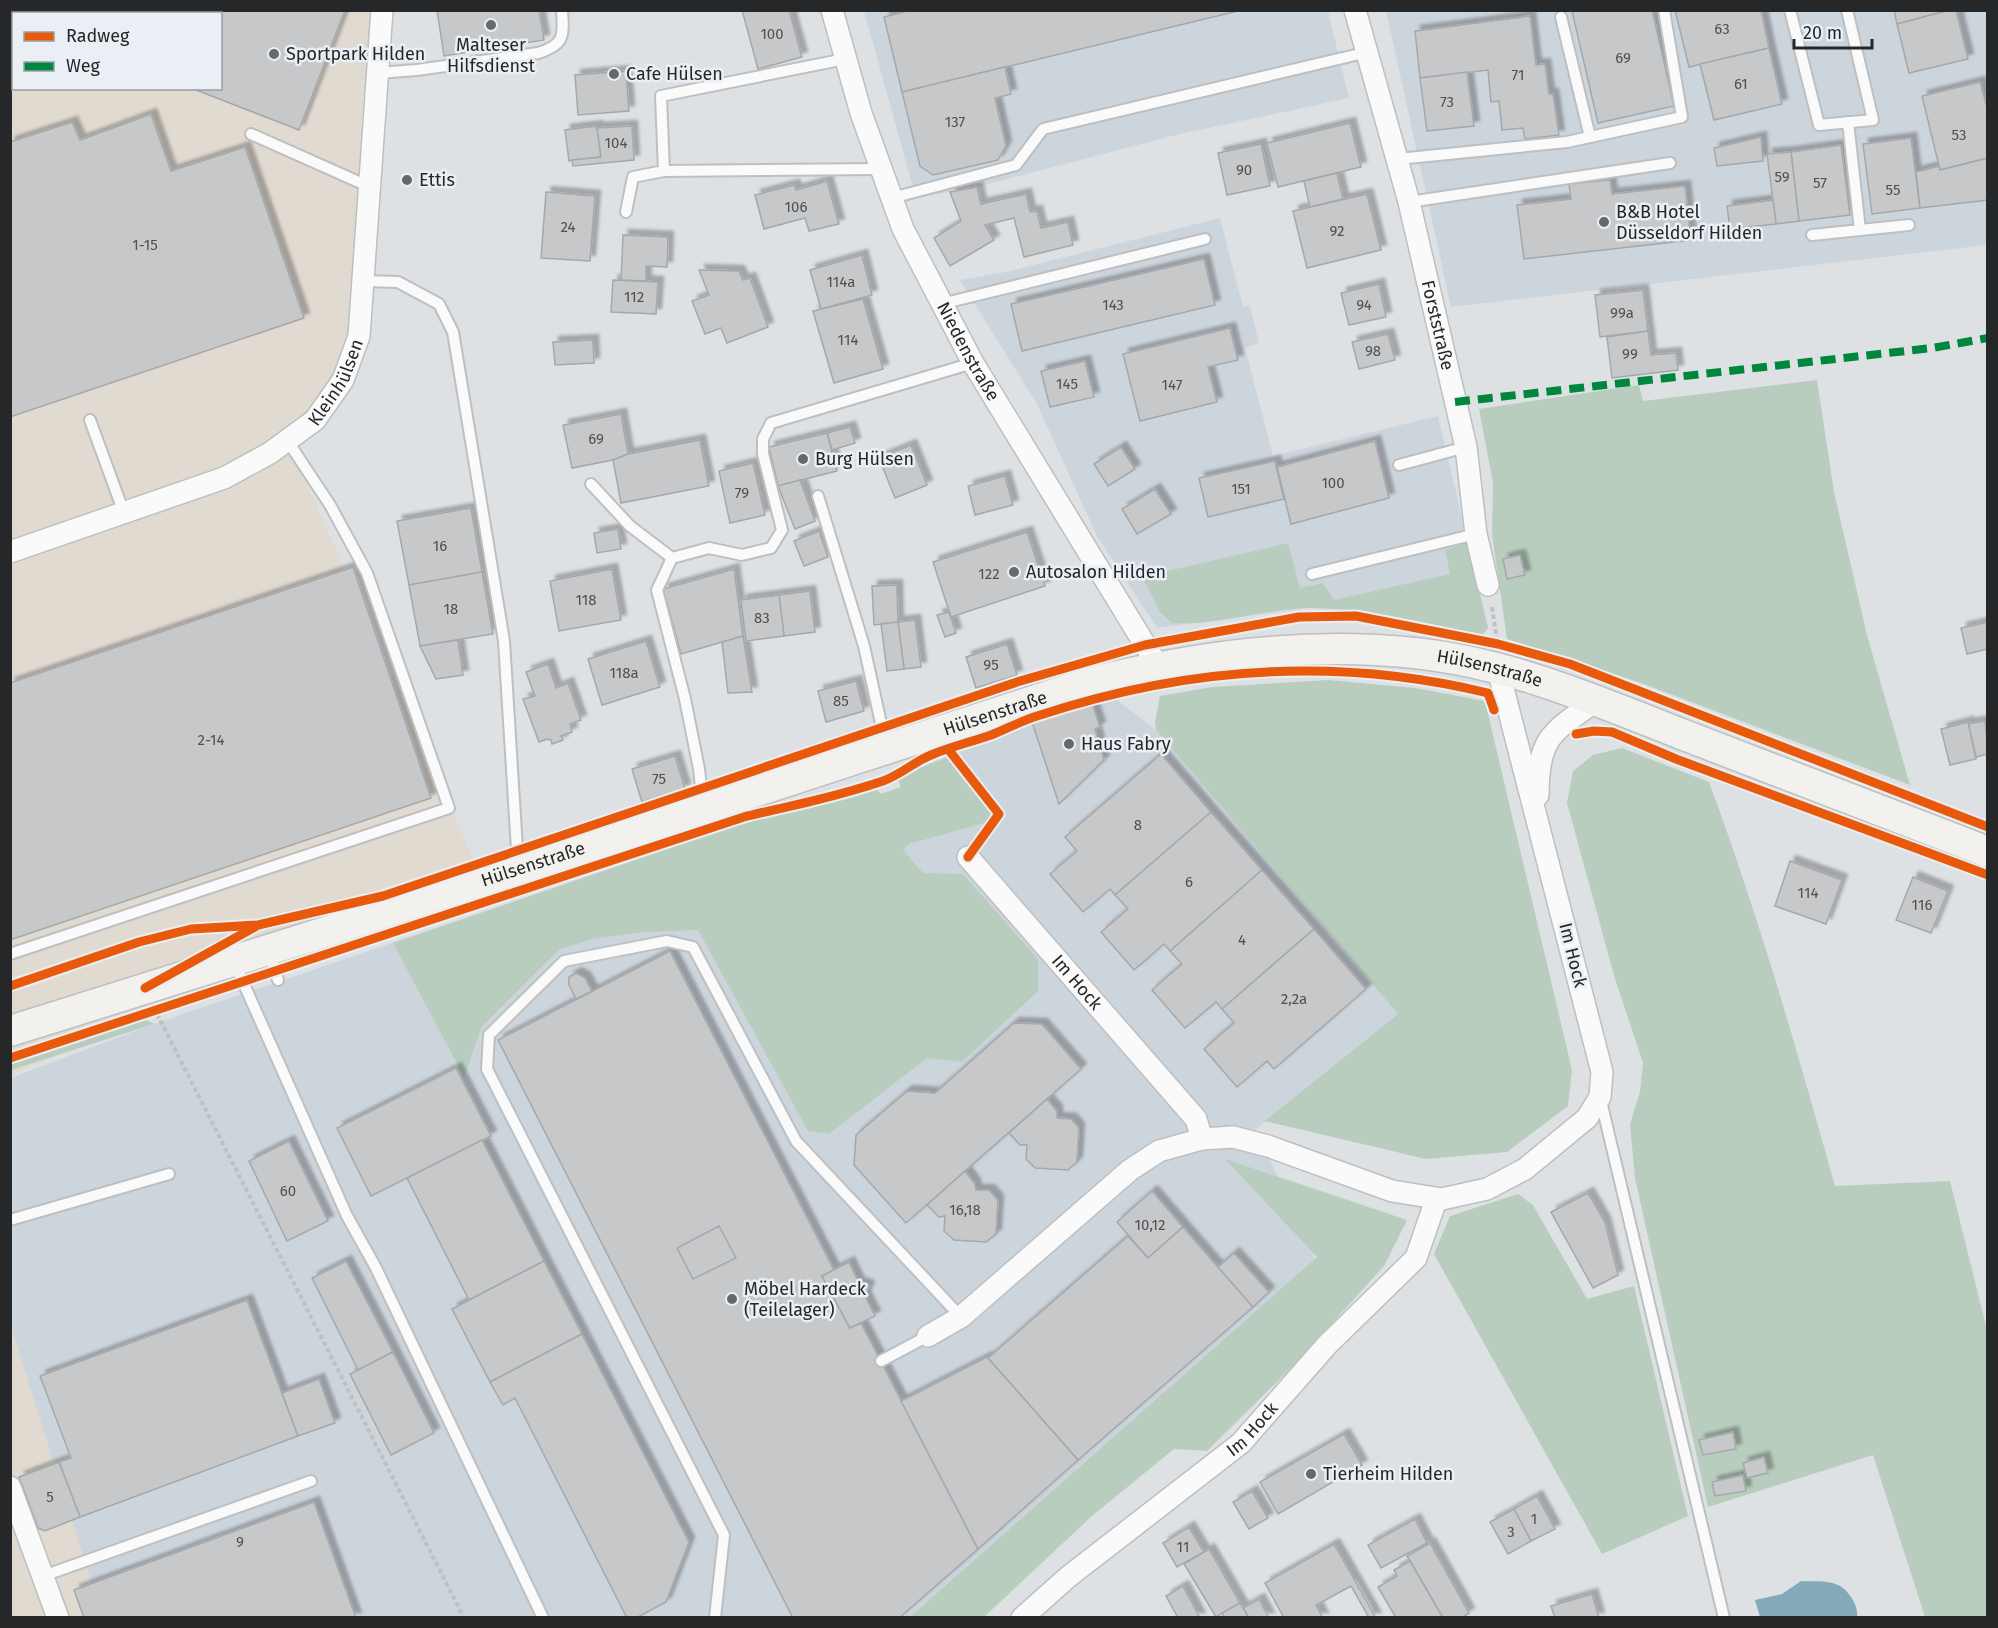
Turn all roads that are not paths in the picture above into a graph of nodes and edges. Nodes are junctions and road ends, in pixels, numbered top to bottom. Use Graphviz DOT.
graph roads {
  1 [pos="382,10"];
  2 [pos="562,10"];
  3 [pos="832,10"];
  4 [pos="1355,10"];
  5 [pos="1664,10"];
  6 [pos="1790,10"];
  7 [pos="1847,10"];
  8 [pos="1561,17"];
  9 [pos="1368,52"];
  10 [pos="845,59"];
  11 [pos="378,73"];
  12 [pos="1848,122"];
  13 [pos="250,134"];
  14 [pos="1590,136"];
  15 [pos="1398,159"];
  16 [pos="1670,164"];
  17 [pos="881,169"];
  18 [pos="664,171"];
  19 [pos="370,187"];
  20 [pos="891,198"];
  21 [pos="1409,202"];
  22 [pos="626,212"];
  23 [pos="1909,225"];
  24 [pos="1860,230"];
  25 [pos="1812,235"];
  26 [pos="1206,239"];
  27 [pos="363,281"];
  28 [pos="940,304"];
  29 [pos="973,363"];
  30 [pos="90,420"];
  31 [pos="288,440"];
  32 [pos="1466,447"];
  33 [pos="1399,465"];
  34 [pos="591,484"];
  35 [pos="818,496"];
  36 [pos="124,513"];
  37 [pos="1476,534"];
  38 [pos="10,552"];
  39 [pos="672,558"];
  40 [pos="1312,574"];
  41 [pos="1488,585"];
  42 [pos="1498,657"];
  43 [pos="1158,666"];
  44 [pos="1596,701"];
  45 [pos="886,749"];
  46 [pos="704,809"];
  47 [pos="1537,814"];
  48 [pos="1988,852"];
  49 [pos="968,857"];
  50 [pos="518,869"];
  51 [pos="268,950"];
  52 [pos="10,954"];
  53 [pos="234,961"];
  54 [pos="278,980"];
  55 [pos="10,1031"];
  56 [pos="1600,1097"];
  57 [pos="1202,1138"];
  58 [pos="169,1173"];
  59 [pos="1436,1200"];
  60 [pos="10,1220"];
  61 [pos="961,1317"];
  62 [pos="928,1336"];
  63 [pos="880,1361"];
  64 [pos="311,1481"];
  65 [pos="10,1486"];
  66 [pos="43,1576"];
  67 [pos="58,1617"];
  68 [pos="543,1617"];
  69 [pos="715,1617"];
  70 [pos="1022,1617"];
  71 [pos="1724,1617"];
  1 -- 11 [label="street, Kleinhülsen"];
  2 -- 11 [label="lane"];
  3 -- 10 [label="street, Niedenstraße"];
  4 -- 9 [label="street, Forststraße"];
  5 -- 14 [label="lane"];
  6 -- 12 [label="lane"];
  7 -- 12 [label="lane"];
  8 -- 14 [label="lane"];
  9 -- 15 [label="street, Forststraße"];
  9 -- 20 [label="lane"];
  10 -- 17 [label="street, Niedenstraße"];
  10 -- 18 [label="lane"];
  11 -- 19 [label="street, Kleinhülsen"];
  12 -- 24 [label="lane"];
  13 -- 19 [label="lane"];
  14 -- 15 [label="lane"];
  15 -- 21 [label="street, Forststraße"];
  16 -- 21 [label="lane"];
  17 -- 18 [label="lane"];
  17 -- 20 [label="street, Niedenstraße"];
  18 -- 22 [label="lane"];
  19 -- 27 [label="street, Kleinhülsen"];
  20 -- 28 [label="street, Niedenstraße"];
  21 -- 32 [label="street, Forststraße"];
  23 -- 24 [label="lane"];
  24 -- 25 [label="lane"];
  26 -- 28 [label="lane"];
  27 -- 31 [label="street, Kleinhülsen"];
  27 -- 50 [label="lane"];
  28 -- 29 [label="street, Niedenstraße"];
  29 -- 39 [label="lane"];
  29 -- 43 [label="street, Niedenstraße"];
  30 -- 36 [label="lane"];
  31 -- 36 [label="street, Kleinhülsen"];
  31 -- 52 [label="lane"];
  32 -- 33 [label="lane"];
  32 -- 37 [label="street, Forststraße"];
  34 -- 39 [label="lane"];
  35 -- 45 [label="lane"];
  36 -- 38 [label="street, Kleinhülsen"];
  37 -- 40 [label="lane"];
  37 -- 41 [label="street, Forststraße"];
  39 -- 46 [label="lane"];
  42 -- 43 [label="main road, Hülsenstraße"];
  42 -- 44 [label="main road, Hülsenstraße"];
  42 -- 47 [label="street, Im Hock"];
  43 -- 45 [label="main road, Hülsenstraße"];
  44 -- 47 [label="street, Im Hock"];
  44 -- 48 [label="main road, Hülsenstraße"];
  45 -- 46 [label="main road, Hülsenstraße"];
  46 -- 50 [label="main road, Hülsenstraße"];
  47 -- 56 [label="street, Im Hock"];
  49 -- 57 [label="street, Im Hock"];
  50 -- 51 [label="main road, Hülsenstraße"];
  51 -- 53 [label="main road, Hülsenstraße"];
  51 -- 54 [label="lane"];
  53 -- 55 [label="main road, Hülsenstraße"];
  53 -- 68 [label="lane"];
  56 -- 59 [label="street"];
  56 -- 71 [label="lane, Im Hock"];
  57 -- 59 [label="street"];
  57 -- 61 [label="street"];
  58 -- 60 [label="lane"];
  59 -- 70 [label="street, Im Hock"];
  61 -- 62 [label="street"];
  61 -- 69 [label="lane"];
  62 -- 63 [label="lane"];
  64 -- 66 [label="lane"];
  65 -- 66 [label="street"];
  66 -- 67 [label="street"];
}
